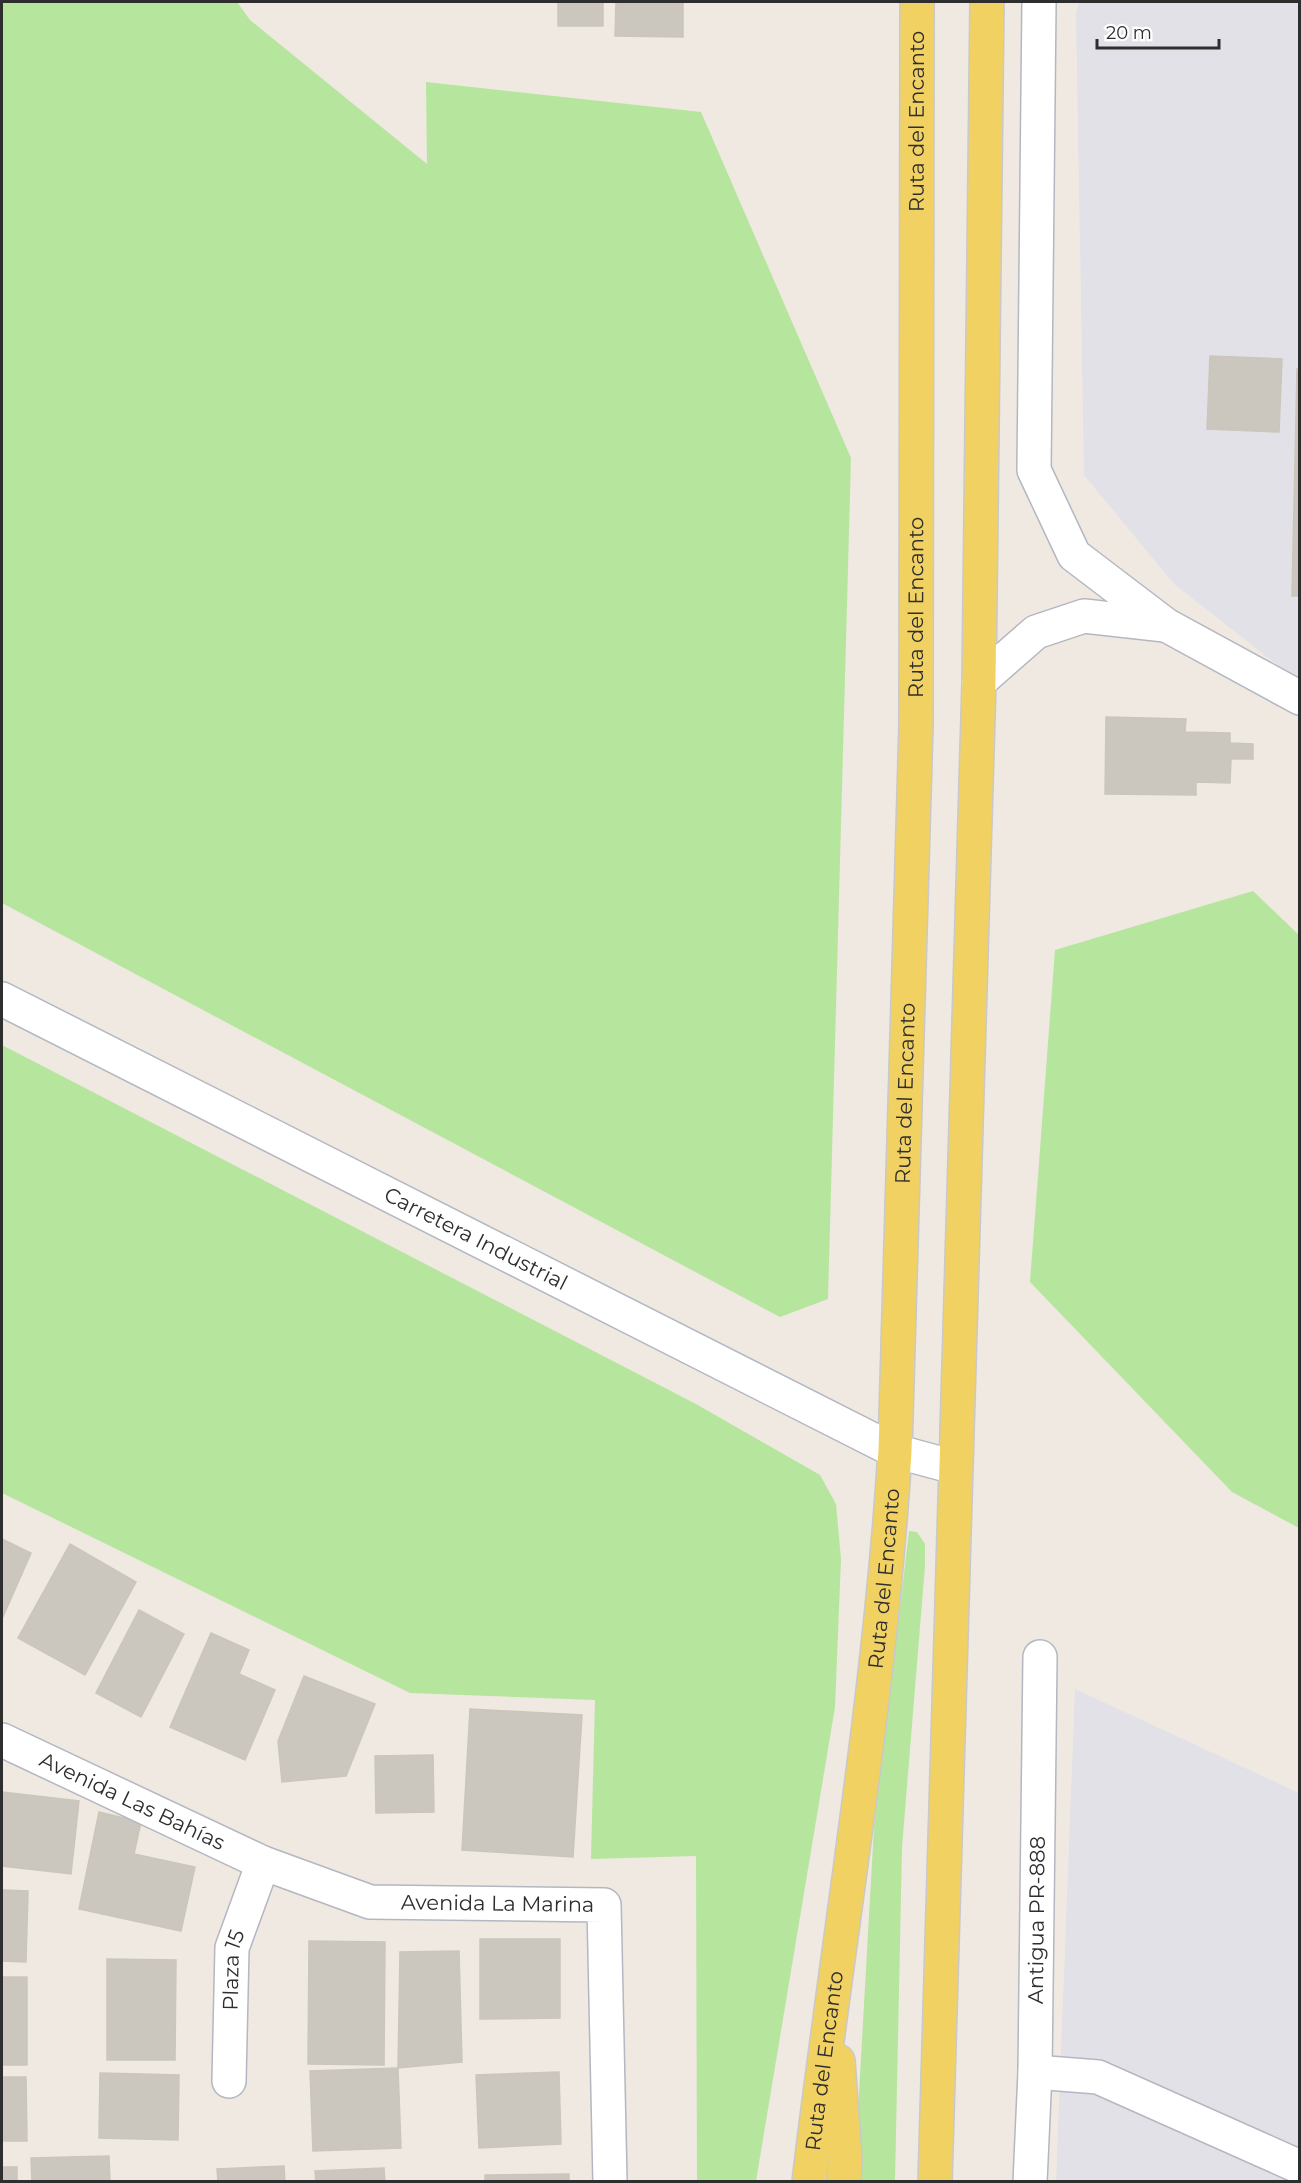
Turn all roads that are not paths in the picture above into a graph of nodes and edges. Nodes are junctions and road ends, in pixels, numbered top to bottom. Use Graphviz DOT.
graph roads {
  1 [pos="917,2"];
  2 [pos="987,2"];
  3 [pos="1039,2"];
  4 [pos="1166,625"];
  5 [pos="979,682"];
  6 [pos="1299,698"];
  7 [pos="2,999"];
  8 [pos="895,1451"];
  9 [pos="954,1467"];
  10 [pos="1040,1657"];
  11 [pos="2,1740"];
  12 [pos="263,1863"];
  13 [pos="832,1987"];
  14 [pos="1035,2072"];
  15 [pos="229,2081"];
  16 [pos="1299,2167"];
  17 [pos="610,2181"];
  18 [pos="809,2181"];
  19 [pos="844,2181"];
  20 [pos="935,2181"];
  21 [pos="1030,2181"];
  1 -- 8 [label="main road, Ruta del Encanto"];
  2 -- 5 [label="main road"];
  3 -- 4 [label="street"];
  4 -- 5 [label="street"];
  4 -- 6 [label="street"];
  5 -- 9 [label="main road"];
  7 -- 8 [label="street, Carretera Industrial"];
  8 -- 9 [label="street, Carretera Industrial"];
  8 -- 13 [label="main road, Ruta del Encanto"];
  9 -- 20 [label="main road"];
  10 -- 14 [label="street, Antigua PR-888"];
  11 -- 12 [label="street, Avenida Las Bahías"];
  12 -- 15 [label="street, Plaza 15"];
  12 -- 17 [label="street, Avenida La Marina"];
  13 -- 18 [label="main road, Ruta del Encanto"];
  13 -- 19 [label="main road"];
  14 -- 16 [label="street"];
  14 -- 21 [label="street, Antigua PR-888"];
}
